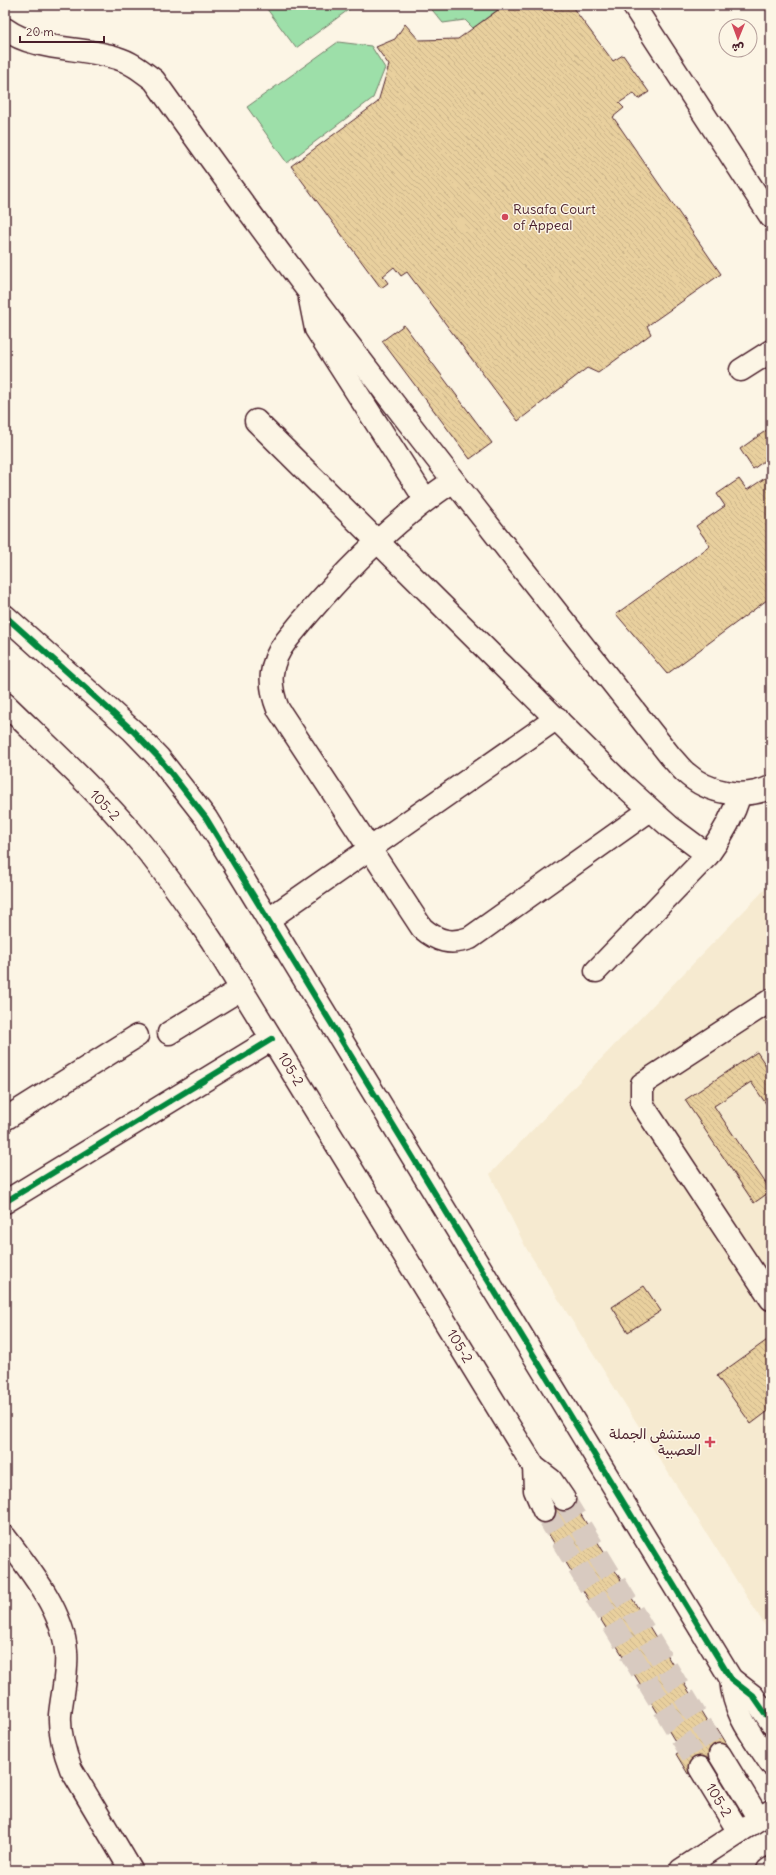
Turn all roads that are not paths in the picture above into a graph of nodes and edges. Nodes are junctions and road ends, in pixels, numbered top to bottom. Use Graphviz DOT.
graph roads {
  1 [pos="633,5"];
  2 [pos="5,29"];
  3 [pos="771,217"];
  4 [pos="309,294"];
  5 [pos="771,351"];
  6 [pos="741,370"];
  7 [pos="256,421"];
  8 [pos="453,481"];
  9 [pos="425,500"];
  10 [pos="378,541"];
  11 [pos="5,616"];
  12 [pos="5,704"];
  13 [pos="557,718"];
  14 [pos="771,787"];
  15 [pos="740,794"];
  16 [pos="650,810"];
  17 [pos="370,848"];
  18 [pos="708,855"];
  19 [pos="269,919"];
  20 [pos="596,971"];
  21 [pos="241,989"];
  22 [pos="771,1000"];
  23 [pos="169,1033"];
  24 [pos="137,1036"];
  25 [pos="272,1039"];
  26 [pos="5,1119"];
  27 [pos="5,1202"];
  28 [pos="771,1299"];
  29 [pos="534,1467"];
  30 [pos="564,1499"];
  31 [pos="544,1511"];
  32 [pos="5,1537"];
  33 [pos="731,1679"];
  34 [pos="771,1722"];
  35 [pos="720,1755"];
  36 [pos="771,1764"];
  37 [pos="700,1768"];
  38 [pos="765,1815"];
  39 [pos="739,1832"];
  40 [pos="771,1868"];
  41 [pos="131,1870"];
  42 [pos="681,1870"];
  43 [pos="768,1870"];
  1 -- 3 [label="street"];
  2 -- 4 [label="street"];
  4 -- 8 [label="street"];
  4 -- 9 [label="street"];
  5 -- 6 [label="street"];
  7 -- 10 [label="street"];
  8 -- 9 [label="street"];
  8 -- 15 [label="street"];
  9 -- 10 [label="street"];
  10 -- 13 [label="street"];
  10 -- 17 [label="street"];
  11 -- 19 [label="street"];
  12 -- 21 [label="street, 105-2"];
  13 -- 16 [label="street"];
  13 -- 17 [label="street"];
  14 -- 15 [label="street"];
  15 -- 18 [label="street"];
  16 -- 17 [label="street"];
  16 -- 18 [label="street"];
  17 -- 19 [label="street"];
  18 -- 20 [label="street"];
  19 -- 33 [label="street"];
  21 -- 23 [label="street"];
  21 -- 25 [label="street, 105-2"];
  22 -- 28 [label="street"];
  24 -- 26 [label="street"];
  25 -- 27 [label="street"];
  25 -- 29 [label="street, 105-2"];
  29 -- 30 [label="street, 105-2"];
  29 -- 31 [label="street, 105-2"];
  32 -- 41 [label="street"];
  33 -- 34 [label="street"];
  33 -- 36 [label="street"];
  35 -- 38 [label="street, 105-2"];
  37 -- 39 [label="street, 105-2"];
  38 -- 39 [label="street"];
  39 -- 42 [label="street"];
  40 -- 43 [label="street"];
}
